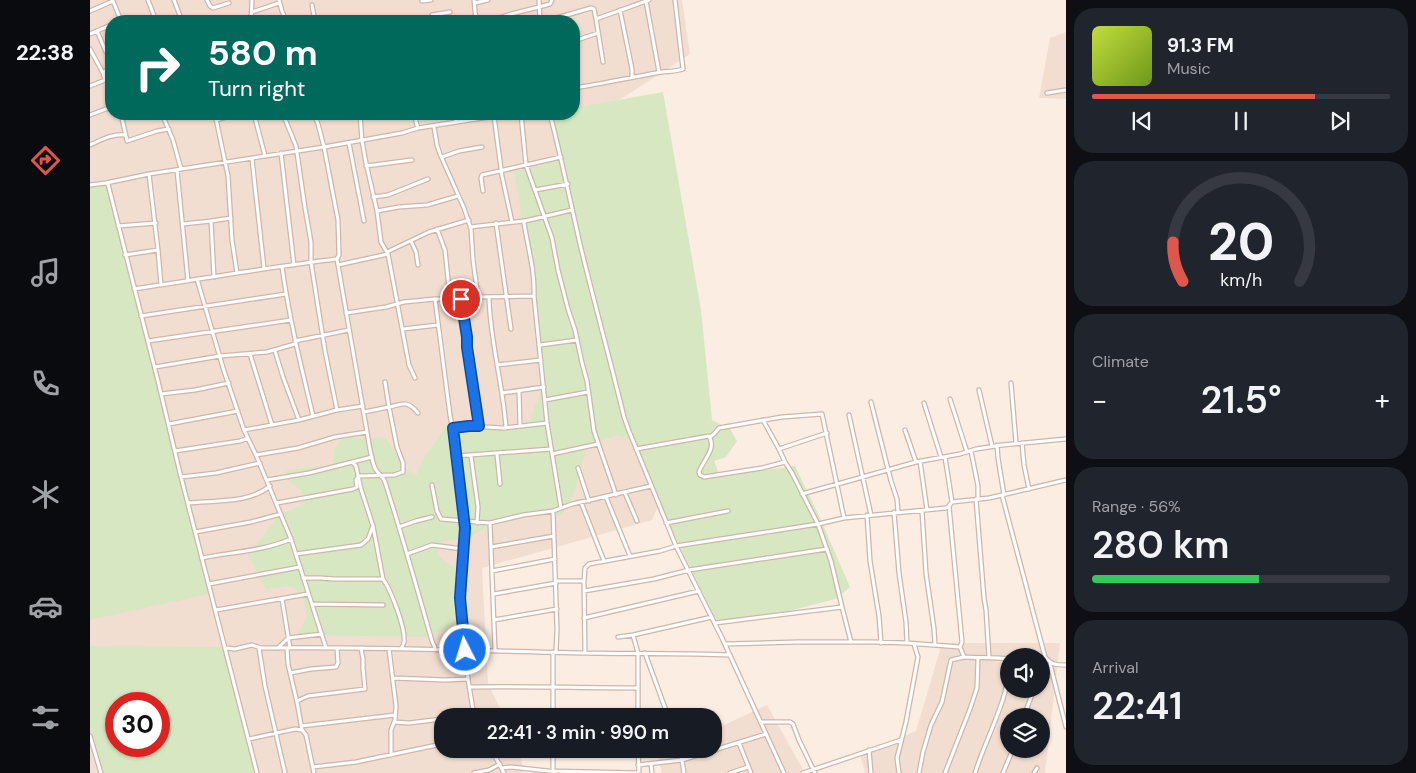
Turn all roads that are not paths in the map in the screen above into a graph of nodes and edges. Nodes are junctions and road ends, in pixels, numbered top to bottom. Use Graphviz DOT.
graph roads {
  1 [pos="149,0"];
  2 [pos="174,0"];
  3 [pos="207,0"];
  4 [pos="252,0"];
  5 [pos="431,0"];
  6 [pos="488,0"];
  7 [pos="538,0"];
  8 [pos="552,0"];
  9 [pos="647,0"];
  10 [pos="675,0"];
  11 [pos="113,1"];
  12 [pos="422,1"];
  13 [pos="279,2"];
  14 [pos="475,2"];
  15 [pos="229,3"];
  16 [pos="312,5"];
  17 [pos="539,8"];
  18 [pos="90,10"];
  19 [pos="620,10"];
  20 [pos="252,12"];
  21 [pos="450,12"];
  22 [pos="118,15"];
  23 [pos="154,15"];
  24 [pos="180,15"];
  25 [pos="252,15"];
  26 [pos="284,15"];
  27 [pos="314,15"];
  28 [pos="432,15"];
  29 [pos="476,15"];
  30 [pos="508,15"];
  31 [pos="540,15"];
  32 [pos="567,15"];
  33 [pos="596,19"];
  34 [pos="105,28"];
  35 [pos="97,31"];
  36 [pos="90,34"];
  37 [pos="598,34"];
  38 [pos="580,39"];
  39 [pos="90,49"];
  40 [pos="105,50"];
  41 [pos="603,62"];
  42 [pos="660,72"];
  43 [pos="103,73"];
  44 [pos="632,77"];
  45 [pos="90,86"];
  46 [pos="580,87"];
  47 [pos="1066,90"];
  48 [pos="1047,93"];
  49 [pos="105,109"];
  50 [pos="90,115"];
  51 [pos="122,120"];
  52 [pos="165,120"];
  53 [pos="216,120"];
  54 [pos="256,120"];
  55 [pos="285,120"];
  56 [pos="316,120"];
  57 [pos="360,120"];
  58 [pos="416,120"];
  59 [pos="465,120"];
  60 [pos="495,120"];
  61 [pos="522,120"];
  62 [pos="552,120"];
  63 [pos="456,122"];
  64 [pos="434,127"];
  65 [pos="418,128"];
  66 [pos="169,129"];
  67 [pos="126,135"];
  68 [pos="362,141"];
  69 [pos="349,143"];
  70 [pos="90,145"];
  71 [pos="324,147"];
  72 [pos="482,147"];
  73 [pos="297,151"];
  74 [pos="281,153"];
  75 [pos="265,156"];
  76 [pos="442,157"];
  77 [pos="561,157"];
  78 [pos="252,159"];
  79 [pos="412,160"];
  80 [pos="225,163"];
  81 [pos="526,165"];
  82 [pos="366,166"];
  83 [pos="179,169"];
  84 [pos="502,171"];
  85 [pos="149,174"];
  86 [pos="428,179"];
  87 [pos="106,183"];
  88 [pos="568,184"];
  89 [pos="90,185"];
  90 [pos="535,190"];
  91 [pos="483,192"];
  92 [pos="458,196"];
  93 [pos="374,197"];
  94 [pos="572,210"];
  95 [pos="377,211"];
  96 [pos="544,216"];
  97 [pos="231,218"];
  98 [pos="364,220"];
  99 [pos="469,220"];
  100 [pos="211,221"];
  101 [pos="524,221"];
  102 [pos="512,222"];
  103 [pos="156,223"];
  104 [pos="496,223"];
  105 [pos="183,224"];
  106 [pos="118,226"];
  107 [pos="470,227"];
  108 [pos="437,229"];
  109 [pos="411,241"];
  110 [pos="158,250"];
  111 [pos="387,253"];
  112 [pos="125,255"];
  113 [pos="337,259"];
  114 [pos="311,262"];
  115 [pos="418,264"];
  116 [pos="294,265"];
  117 [pos="338,265"];
  118 [pos="282,267"];
  119 [pos="264,268"];
  120 [pos="237,273"];
  121 [pos="214,277"];
  122 [pos="197,279"];
  123 [pos="188,281"];
  124 [pos="162,285"];
  125 [pos="134,289"];
  126 [pos="286,294"];
  127 [pos="506,296"];
  128 [pos="534,296"];
  129 [pos="478,297"];
  130 [pos="450,298"];
  131 [pos="489,298"];
  132 [pos="435,299"];
  133 [pos="461,299"];
  134 [pos="398,303"];
  135 [pos="205,306"];
  136 [pos="346,313"];
  137 [pos="141,316"];
  138 [pos="291,320"];
  139 [pos="438,325"];
  140 [pos="402,329"];
  141 [pos="512,329"];
  142 [pos="349,330"];
  143 [pos="212,332"];
  144 [pos="323,335"];
  145 [pos="578,340"];
  146 [pos="148,341"];
  147 [pos="295,343"];
  148 [pos="540,345"];
  149 [pos="275,351"];
  150 [pos="250,354"];
  151 [pos="220,356"];
  152 [pos="541,360"];
  153 [pos="497,365"];
  154 [pos="155,368"];
  155 [pos="415,378"];
  156 [pos="385,382"];
  157 [pos="228,383"];
  158 [pos="1010,383"];
  159 [pos="544,386"];
  160 [pos="519,390"];
  161 [pos="979,390"];
  162 [pos="588,392"];
  163 [pos="502,393"];
  164 [pos="161,394"];
  165 [pos="950,399"];
  166 [pos="545,400"];
  167 [pos="871,402"];
  168 [pos="924,403"];
  169 [pos="363,406"];
  170 [pos="389,407"];
  171 [pos="337,410"];
  172 [pos="238,411"];
  173 [pos="364,412"];
  174 [pos="418,413"];
  175 [pos="849,414"];
  176 [pos="313,416"];
  177 [pos="299,420"];
  178 [pos="763,420"];
  179 [pos="547,423"];
  180 [pos="169,424"];
  181 [pos="272,425"];
  182 [pos="479,426"];
  183 [pos="520,426"];
  184 [pos="453,428"];
  185 [pos="506,428"];
  186 [pos="244,430"];
  187 [pos="905,430"];
  188 [pos="366,432"];
  189 [pos="827,433"];
  190 [pos="710,437"];
  191 [pos="248,438"];
  192 [pos="1066,438"];
  193 [pos="1016,443"];
  194 [pos="598,444"];
  195 [pos="1022,444"];
  196 [pos="995,446"];
  197 [pos="636,449"];
  198 [pos="779,449"];
  199 [pos="175,451"];
  200 [pos="551,452"];
  201 [pos="969,452"];
  202 [pos="497,454"];
  203 [pos="256,455"];
  204 [pos="456,456"];
  205 [pos="471,456"];
  206 [pos="372,457"];
  207 [pos="943,457"];
  208 [pos="785,462"];
  209 [pos="918,462"];
  210 [pos="260,463"];
  211 [pos="353,463"];
  212 [pos="578,468"];
  213 [pos="888,470"];
  214 [pos="382,475"];
  215 [pos="359,476"];
  216 [pos="181,477"];
  217 [pos="862,478"];
  218 [pos="267,480"];
  219 [pos="1066,480"];
  220 [pos="500,484"];
  221 [pos="837,484"];
  222 [pos="432,485"];
  223 [pos="270,486"];
  224 [pos="650,486"];
  225 [pos="1030,489"];
  226 [pos="625,493"];
  227 [pos="802,494"];
  228 [pos="616,495"];
  229 [pos="1003,495"];
  230 [pos="606,498"];
  231 [pos="977,499"];
  232 [pos="589,501"];
  233 [pos="581,502"];
  234 [pos="952,502"];
  235 [pos="188,503"];
  236 [pos="277,504"];
  237 [pos="949,506"];
  238 [pos="561,508"];
  239 [pos="924,510"];
  240 [pos="553,511"];
  241 [pos="728,511"];
  242 [pos="896,512"];
  243 [pos="281,514"];
  244 [pos="869,515"];
  245 [pos="432,517"];
  246 [pos="844,518"];
  247 [pos="464,521"];
  248 [pos="637,521"];
  249 [pos="477,523"];
  250 [pos="490,523"];
  251 [pos="666,523"];
  252 [pos="818,524"];
  253 [pos="373,526"];
  254 [pos="399,527"];
  255 [pos="195,532"];
  256 [pos="554,536"];
  257 [pos="291,539"];
  258 [pos="676,546"];
  259 [pos="491,547"];
  260 [pos="463,549"];
  261 [pos="827,549"];
  262 [pos="296,554"];
  263 [pos="408,554"];
  264 [pos="630,556"];
  265 [pos="202,558"];
  266 [pos="555,560"];
  267 [pos="604,561"];
  268 [pos="300,567"];
  269 [pos="689,570"];
  270 [pos="492,571"];
  271 [pos="303,578"];
  272 [pos="383,579"];
  273 [pos="584,581"];
  274 [pos="556,582"];
  275 [pos="209,584"];
  276 [pos="699,591"];
  277 [pos="584,592"];
  278 [pos="308,594"];
  279 [pos="494,594"];
  280 [pos="282,598"];
  281 [pos="312,604"];
  282 [pos="383,605"];
  283 [pos="842,607"];
  284 [pos="557,609"];
  285 [pos="216,610"];
  286 [pos="712,617"];
  287 [pos="584,618"];
  288 [pos="494,620"];
  289 [pos="715,623"];
  290 [pos="322,634"];
  291 [pos="633,635"];
  292 [pos="618,637"];
  293 [pos="288,638"];
  294 [pos="432,642"];
  295 [pos="851,642"];
  296 [pos="881,643"];
  297 [pos="907,643"];
  298 [pos="725,644"];
  299 [pos="914,644"];
  300 [pos="935,645"];
  301 [pos="960,647"];
  302 [pos="226,648"];
  303 [pos="259,648"];
  304 [pos="278,648"];
  305 [pos="288,648"];
  306 [pos="326,648"];
  307 [pos="337,648"];
  308 [pos="362,648"];
  309 [pos="1041,648"];
  310 [pos="389,649"];
  311 [pos="401,649"];
  312 [pos="428,650"];
  313 [pos="436,650"];
  314 [pos="465,650"];
  315 [pos="495,650"];
  316 [pos="554,652"];
  317 [pos="585,653"];
  318 [pos="638,653"];
  319 [pos="645,653"];
  320 [pos="730,655"];
  321 [pos="964,657"];
  322 [pos="989,657"];
  323 [pos="978,658"];
  324 [pos="1000,658"];
  325 [pos="1050,663"];
  326 [pos="1066,665"];
  327 [pos="290,673"];
  328 [pos="393,678"];
  329 [pos="468,679"];
  330 [pos="469,687"];
  331 [pos="553,688"];
  332 [pos="637,688"];
  333 [pos="1003,698"];
  334 [pos="297,700"];
  335 [pos="473,708"];
  336 [pos="553,708"];
  337 [pos="638,708"];
  338 [pos="665,708"];
  339 [pos="395,715"];
  340 [pos="434,720"];
  341 [pos="394,722"];
  342 [pos="761,722"];
  343 [pos="1066,727"];
  344 [pos="302,728"];
  345 [pos="276,732"];
  346 [pos="766,734"];
  347 [pos="90,736"];
  348 [pos="249,739"];
  349 [pos="902,740"];
  350 [pos="739,742"];
  351 [pos="434,746"];
  352 [pos="869,750"];
  353 [pos="391,755"];
  354 [pos="496,758"];
  355 [pos="553,758"];
  356 [pos="638,758"];
  357 [pos="1009,758"];
  358 [pos="682,760"];
  359 [pos="651,764"];
  360 [pos="638,765"];
  361 [pos="501,766"];
  362 [pos="313,767"];
  363 [pos="748,767"];
  364 [pos="1037,768"];
  365 [pos="815,771"];
  366 [pos="553,772"];
  367 [pos="101,773"];
  368 [pos="257,773"];
  369 [pos="285,773"];
  370 [pos="314,773"];
  371 [pos="474,773"];
  372 [pos="504,773"];
  373 [pos="638,773"];
  374 [pos="652,773"];
  375 [pos="684,773"];
  376 [pos="730,773"];
  377 [pos="751,773"];
  378 [pos="784,773"];
  379 [pos="803,773"];
  380 [pos="871,773"];
  381 [pos="899,773"];
  382 [pos="919,773"];
  383 [pos="946,773"];
  384 [pos="975,773"];
  385 [pos="1003,773"];
  386 [pos="1034,773"];
  1 -- 23 [label="street"];
  2 -- 24 [label="street"];
  3 -- 15 [label="street"];
  4 -- 20 [label="street"];
  5 -- 12 [label="street"];
  6 -- 14 [label="street"];
  7 -- 17 [label="street"];
  8 -- 17 [label="street"];
  9 -- 19 [label="street"];
  9 -- 42 [label="street"];
  10 -- 42 [label="street"];
  11 -- 18 [label="street"];
  11 -- 22 [label="street"];
  13 -- 20 [label="street"];
  13 -- 26 [label="street"];
  14 -- 29 [label="street"];
  16 -- 27 [label="street"];
  17 -- 30 [label="street"];
  17 -- 31 [label="street"];
  19 -- 33 [label="street"];
  19 -- 44 [label="street"];
  20 -- 25 [label="street"];
  21 -- 28 [label="street"];
  32 -- 33 [label="street"];
  33 -- 37 [label="street"];
  34 -- 35 [label="street"];
  35 -- 36 [label="street"];
  35 -- 40 [label="street"];
  37 -- 38 [label="street"];
  37 -- 41 [label="street"];
  39 -- 43 [label="street"];
  42 -- 44 [label="street"];
  43 -- 45 [label="street"];
  44 -- 46 [label="street"];
  47 -- 48 [label="street"];
  49 -- 50 [label="street"];
  51 -- 67 [label="street"];
  52 -- 66 [label="street"];
  53 -- 80 [label="street"];
  54 -- 75 [label="street"];
  55 -- 73 [label="street"];
  56 -- 71 [label="street"];
  57 -- 68 [label="street"];
  58 -- 65 [label="street"];
  59 -- 63 [label="street"];
  60 -- 84 [label="street"];
  61 -- 81 [label="street"];
  62 -- 77 [label="street"];
  63 -- 64 [label="street"];
  64 -- 65 [label="street"];
  64 -- 76 [label="street"];
  65 -- 68 [label="street"];
  66 -- 67 [label="street"];
  66 -- 83 [label="street"];
  67 -- 70 [label="street"];
  68 -- 69 [label="street"];
  68 -- 82 [label="street"];
  69 -- 71 [label="street"];
  69 -- 98 [label="street"];
  71 -- 73 [label="street"];
  71 -- 113 [label="street"];
  72 -- 76 [label="street"];
  73 -- 74 [label="street"];
  73 -- 114 [label="street"];
  74 -- 75 [label="street"];
  74 -- 116 [label="street"];
  75 -- 78 [label="street"];
  76 -- 92 [label="street"];
  77 -- 81 [label="street"];
  77 -- 88 [label="street"];
  78 -- 80 [label="street"];
  78 -- 119 [label="street"];
  79 -- 82 [label="street"];
  80 -- 83 [label="street"];
  80 -- 97 [label="street"];
  81 -- 84 [label="street"];
  81 -- 90 [label="street"];
  82 -- 93 [label="street"];
  83 -- 85 [label="street"];
  83 -- 105 [label="street"];
  84 -- 91 [label="street"];
  84 -- 102 [label="street"];
  85 -- 87 [label="street"];
  85 -- 103 [label="street"];
  86 -- 93 [label="street"];
  87 -- 89 [label="street"];
  87 -- 106 [label="street"];
  88 -- 90 [label="street"];
  88 -- 94 [label="street"];
  90 -- 96 [label="street"];
  92 -- 95 [label="street"];
  92 -- 99 [label="street"];
  93 -- 95 [label="street"];
  94 -- 96 [label="street"];
  94 -- 197 [label="street"];
  95 -- 111 [label="street"];
  96 -- 101 [label="street"];
  96 -- 145 [label="street"];
  97 -- 100 [label="street"];
  97 -- 120 [label="street"];
  99 -- 107 [label="street"];
  99 -- 108 [label="street"];
  100 -- 105 [label="street"];
  100 -- 121 [label="street"];
  101 -- 102 [label="street"];
  101 -- 128 [label="street"];
  102 -- 104 [label="street"];
  103 -- 106 [label="street"];
  103 -- 110 [label="street"];
  104 -- 107 [label="street"];
  104 -- 127 [label="street"];
  105 -- 123 [label="street"];
  106 -- 112 [label="street"];
  107 -- 129 [label="street"];
  108 -- 109 [label="street"];
  108 -- 130 [label="street"];
  109 -- 111 [label="street"];
  109 -- 115 [label="street"];
  110 -- 112 [label="street"];
  110 -- 124 [label="street"];
  111 -- 117 [label="street"];
  111 -- 134 [label="street"];
  112 -- 125 [label="street"];
  113 -- 114 [label="street"];
  113 -- 117 [label="street"];
  114 -- 116 [label="street"];
  114 -- 144 [label="street"];
  116 -- 118 [label="street"];
  117 -- 136 [label="street"];
  118 -- 119 [label="street"];
  118 -- 126 [label="street"];
  119 -- 120 [label="street"];
  120 -- 121 [label="street"];
  121 -- 122 [label="street"];
  122 -- 123 [label="street"];
  122 -- 135 [label="street"];
  123 -- 124 [label="street"];
  124 -- 125 [label="street"];
  125 -- 137 [label="street"];
  126 -- 135 [label="street"];
  126 -- 138 [label="street"];
  127 -- 128 [label="street"];
  127 -- 131 [label="street"];
  127 -- 141 [label="street"];
  128 -- 148 [label="street"];
  129 -- 131 [label="street"];
  129 -- 133 [label="street"];
  130 -- 132 [label="street"];
  130 -- 133 [label="street"];
  131 -- 153 [label="street"];
  132 -- 134 [label="street"];
  132 -- 139 [label="street"];
  133 -- 182 [label="street"];
  134 -- 136 [label="street"];
  134 -- 140 [label="street"];
  135 -- 137 [label="street"];
  135 -- 143 [label="street"];
  136 -- 142 [label="street"];
  137 -- 146 [label="street"];
  138 -- 143 [label="street"];
  138 -- 147 [label="street"];
  139 -- 140 [label="street"];
  139 -- 184 [label="street"];
  140 -- 155 [label="street"];
  142 -- 144 [label="street"];
  142 -- 169 [label="street"];
  143 -- 146 [label="street"];
  143 -- 151 [label="street"];
  144 -- 147 [label="street"];
  144 -- 171 [label="street"];
  145 -- 148 [label="street"];
  145 -- 162 [label="street"];
  146 -- 154 [label="street"];
  147 -- 149 [label="street"];
  147 -- 176 [label="street"];
  148 -- 152 [label="street"];
  149 -- 150 [label="street"];
  149 -- 177 [label="street"];
  150 -- 151 [label="street"];
  150 -- 181 [label="street"];
  151 -- 154 [label="street"];
  151 -- 157 [label="street"];
  152 -- 153 [label="street"];
  152 -- 159 [label="street"];
  153 -- 163 [label="street"];
  154 -- 164 [label="street"];
  156 -- 170 [label="street"];
  157 -- 164 [label="street"];
  157 -- 172 [label="street"];
  158 -- 193 [label="street"];
  159 -- 160 [label="street"];
  159 -- 166 [label="street"];
  160 -- 163 [label="street"];
  160 -- 183 [label="street"];
  161 -- 196 [label="street"];
  162 -- 166 [label="street"];
  162 -- 194 [label="street"];
  163 -- 185 [label="street"];
  164 -- 180 [label="street"];
  165 -- 201 [label="street"];
  166 -- 179 [label="street"];
  167 -- 213 [label="street"];
  168 -- 207 [label="street"];
  169 -- 171 [label="street"];
  169 -- 173 [label="street"];
  170 -- 173 [label="street"];
  170 -- 174 [label="street"];
  170 -- 214 [label="street"];
  171 -- 176 [label="street"];
  172 -- 180 [label="street"];
  172 -- 186 [label="street"];
  173 -- 188 [label="street"];
  175 -- 217 [label="street"];
  176 -- 177 [label="street"];
  177 -- 181 [label="street"];
  178 -- 189 [label="street"];
  178 -- 190 [label="street"];
  178 -- 198 [label="street"];
  179 -- 183 [label="street"];
  179 -- 200 [label="street"];
  180 -- 199 [label="street"];
  181 -- 186 [label="street"];
  182 -- 184 [label="street"];
  182 -- 185 [label="street"];
  183 -- 185 [label="street"];
  184 -- 204 [label="street"];
  186 -- 191 [label="street"];
  187 -- 209 [label="street"];
  188 -- 203 [label="street"];
  188 -- 206 [label="street"];
  189 -- 198 [label="street"];
  189 -- 221 [label="street"];
  190 -- 197 [label="street"];
  190 -- 208 [label="street"];
  191 -- 199 [label="street"];
  191 -- 203 [label="street"];
  192 -- 195 [label="street"];
  193 -- 195 [label="street"];
  193 -- 196 [label="street"];
  194 -- 200 [label="street"];
  194 -- 228 [label="street"];
  195 -- 225 [label="street"];
  196 -- 201 [label="street"];
  196 -- 229 [label="street"];
  197 -- 224 [label="street"];
  198 -- 208 [label="street"];
  199 -- 216 [label="street"];
  200 -- 202 [label="street"];
  200 -- 238 [label="street"];
  201 -- 207 [label="street"];
  201 -- 231 [label="street"];
  202 -- 205 [label="street"];
  202 -- 220 [label="street"];
  203 -- 210 [label="street"];
  204 -- 205 [label="street"];
  204 -- 247 [label="street"];
  205 -- 249 [label="street"];
  206 -- 211 [label="street"];
  206 -- 214 [label="street"];
  207 -- 209 [label="street"];
  207 -- 234 [label="street"];
  208 -- 227 [label="street"];
  209 -- 213 [label="street"];
  209 -- 239 [label="street"];
  210 -- 216 [label="street"];
  210 -- 218 [label="street"];
  211 -- 215 [label="street"];
  211 -- 218 [label="street"];
  212 -- 232 [label="street"];
  213 -- 217 [label="street"];
  213 -- 242 [label="street"];
  214 -- 215 [label="street"];
  214 -- 254 [label="street"];
  215 -- 236 [label="street"];
  215 -- 253 [label="street"];
  216 -- 235 [label="street"];
  217 -- 221 [label="street"];
  217 -- 244 [label="street"];
  218 -- 223 [label="street"];
  219 -- 225 [label="street"];
  221 -- 227 [label="street"];
  221 -- 246 [label="street"];
  222 -- 247 [label="street"];
  223 -- 235 [label="street"];
  223 -- 236 [label="street"];
  224 -- 226 [label="street"];
  224 -- 251 [label="street"];
  225 -- 229 [label="street"];
  226 -- 228 [label="street"];
  226 -- 248 [label="street"];
  227 -- 252 [label="street"];
  228 -- 230 [label="street"];
  229 -- 231 [label="street"];
  229 -- 309 [label="street"];
  230 -- 232 [label="street"];
  230 -- 264 [label="street"];
  231 -- 234 [label="street"];
  231 -- 322 [label="street"];
  232 -- 233 [label="street"];
  233 -- 238 [label="street"];
  233 -- 267 [label="street"];
  234 -- 237 [label="street"];
  235 -- 255 [label="street"];
  236 -- 243 [label="street"];
  237 -- 239 [label="street"];
  237 -- 301 [label="street"];
  238 -- 240 [label="street"];
  239 -- 242 [label="street"];
  239 -- 300 [label="street"];
  240 -- 250 [label="street"];
  240 -- 256 [label="street"];
  241 -- 251 [label="street"];
  242 -- 244 [label="street"];
  242 -- 297 [label="street"];
  243 -- 255 [label="street"];
  243 -- 257 [label="street"];
  244 -- 246 [label="street"];
  244 -- 296 [label="street"];
  245 -- 254 [label="street"];
  246 -- 252 [label="street"];
  247 -- 249 [label="street"];
  247 -- 260 [label="street"];
  249 -- 250 [label="street"];
  250 -- 259 [label="street"];
  251 -- 258 [label="street"];
  252 -- 258 [label="street"];
  252 -- 261 [label="street"];
  253 -- 262 [label="street"];
  253 -- 272 [label="street"];
  254 -- 263 [label="street"];
  255 -- 265 [label="street"];
  256 -- 259 [label="street"];
  256 -- 266 [label="street"];
  257 -- 262 [label="street"];
  257 -- 265 [label="street"];
  258 -- 264 [label="street"];
  258 -- 269 [label="street"];
  259 -- 270 [label="street"];
  260 -- 263 [label="street"];
  260 -- 314 [label="street"];
  261 -- 269 [label="street"];
  261 -- 283 [label="street"];
  262 -- 268 [label="street"];
  263 -- 294 [label="street"];
  264 -- 267 [label="street"];
  265 -- 275 [label="street"];
  266 -- 270 [label="street"];
  266 -- 274 [label="street"];
  267 -- 273 [label="street"];
  268 -- 271 [label="street"];
  268 -- 275 [label="street"];
  269 -- 276 [label="street"];
  269 -- 277 [label="street"];
  270 -- 279 [label="street"];
  271 -- 272 [label="street"];
  271 -- 278 [label="street"];
  272 -- 311 [label="street"];
  273 -- 274 [label="street"];
  273 -- 277 [label="street"];
  274 -- 279 [label="street"];
  274 -- 284 [label="street"];
  275 -- 285 [label="street"];
  276 -- 286 [label="street"];
  276 -- 287 [label="street"];
  277 -- 287 [label="street"];
  278 -- 280 [label="street"];
  278 -- 281 [label="street"];
  279 -- 288 [label="street"];
  280 -- 285 [label="street"];
  280 -- 293 [label="street"];
  281 -- 282 [label="street"];
  281 -- 290 [label="street"];
  283 -- 289 [label="street"];
  283 -- 295 [label="street"];
  284 -- 288 [label="street"];
  284 -- 316 [label="street"];
  285 -- 302 [label="street"];
  286 -- 289 [label="street"];
  286 -- 291 [label="street"];
  287 -- 317 [label="street"];
  288 -- 315 [label="street"];
  289 -- 298 [label="street"];
  290 -- 293 [label="street"];
  290 -- 306 [label="street"];
  291 -- 292 [label="street"];
  291 -- 318 [label="street"];
  293 -- 304 [label="street"];
  293 -- 305 [label="street"];
  294 -- 312 [label="street"];
  294 -- 313 [label="street"];
  295 -- 296 [label="street"];
  295 -- 298 [label="street"];
  296 -- 297 [label="street"];
  297 -- 299 [label="street"];
  298 -- 320 [label="street"];
  299 -- 300 [label="street"];
  299 -- 349 [label="street"];
  300 -- 301 [label="street"];
  301 -- 321 [label="street"];
  302 -- 303 [label="street"];
  302 -- 348 [label="street"];
  303 -- 304 [label="street"];
  303 -- 345 [label="street"];
  304 -- 305 [label="street"];
  305 -- 306 [label="street"];
  305 -- 327 [label="street"];
  306 -- 307 [label="street"];
  307 -- 308 [label="street"];
  307 -- 327 [label="street"];
  308 -- 310 [label="street"];
  308 -- 334 [label="street"];
  310 -- 311 [label="street"];
  310 -- 328 [label="street"];
  311 -- 312 [label="street"];
  312 -- 313 [label="street"];
  313 -- 314 [label="street"];
  314 -- 315 [label="street"];
  314 -- 329 [label="street"];
  315 -- 316 [label="street"];
  316 -- 317 [label="street"];
  316 -- 331 [label="street"];
  317 -- 318 [label="street"];
  318 -- 319 [label="street"];
  318 -- 332 [label="street"];
  319 -- 320 [label="street"];
  319 -- 338 [label="street"];
  320 -- 342 [label="street"];
  321 -- 323 [label="street"];
  321 -- 382 [label="street"];
  322 -- 323 [label="street"];
  322 -- 324 [label="street"];
  323 -- 383 [label="street"];
  325 -- 326 [label="street"];
  325 -- 343 [label="street"];
  327 -- 334 [label="street"];
  328 -- 329 [label="street"];
  328 -- 339 [label="street"];
  329 -- 330 [label="street"];
  330 -- 331 [label="street"];
  330 -- 335 [label="street"];
  331 -- 332 [label="street"];
  331 -- 336 [label="street"];
  332 -- 337 [label="street"];
  333 -- 384 [label="street"];
  334 -- 344 [label="street"];
  339 -- 341 [label="street"];
  339 -- 344 [label="street"];
  340 -- 341 [label="street"];
  341 -- 353 [label="street"];
  342 -- 346 [label="street"];
  342 -- 365 [label="street"];
  344 -- 345 [label="street"];
  344 -- 362 [label="street"];
  345 -- 348 [label="street"];
  345 -- 369 [label="street"];
  346 -- 350 [label="street"];
  346 -- 378 [label="street"];
  347 -- 367 [label="street"];
  348 -- 368 [label="street"];
  349 -- 352 [label="street"];
  349 -- 381 [label="street"];
  350 -- 358 [label="street"];
  350 -- 363 [label="street"];
  351 -- 353 [label="street"];
  352 -- 365 [label="street"];
  352 -- 380 [label="street"];
  353 -- 362 [label="street"];
  354 -- 361 [label="street"];
  355 -- 366 [label="street"];
  356 -- 360 [label="street"];
  357 -- 385 [label="street"];
  358 -- 359 [label="street"];
  358 -- 375 [label="street"];
  359 -- 360 [label="street"];
  359 -- 374 [label="street"];
  360 -- 373 [label="street"];
  361 -- 366 [label="street"];
  361 -- 371 [label="street"];
  361 -- 372 [label="street"];
  362 -- 370 [label="street"];
  363 -- 376 [label="street"];
  363 -- 377 [label="street"];
  364 -- 386 [label="street"];
  365 -- 379 [label="street"];
  366 -- 373 [label="street"];
}
